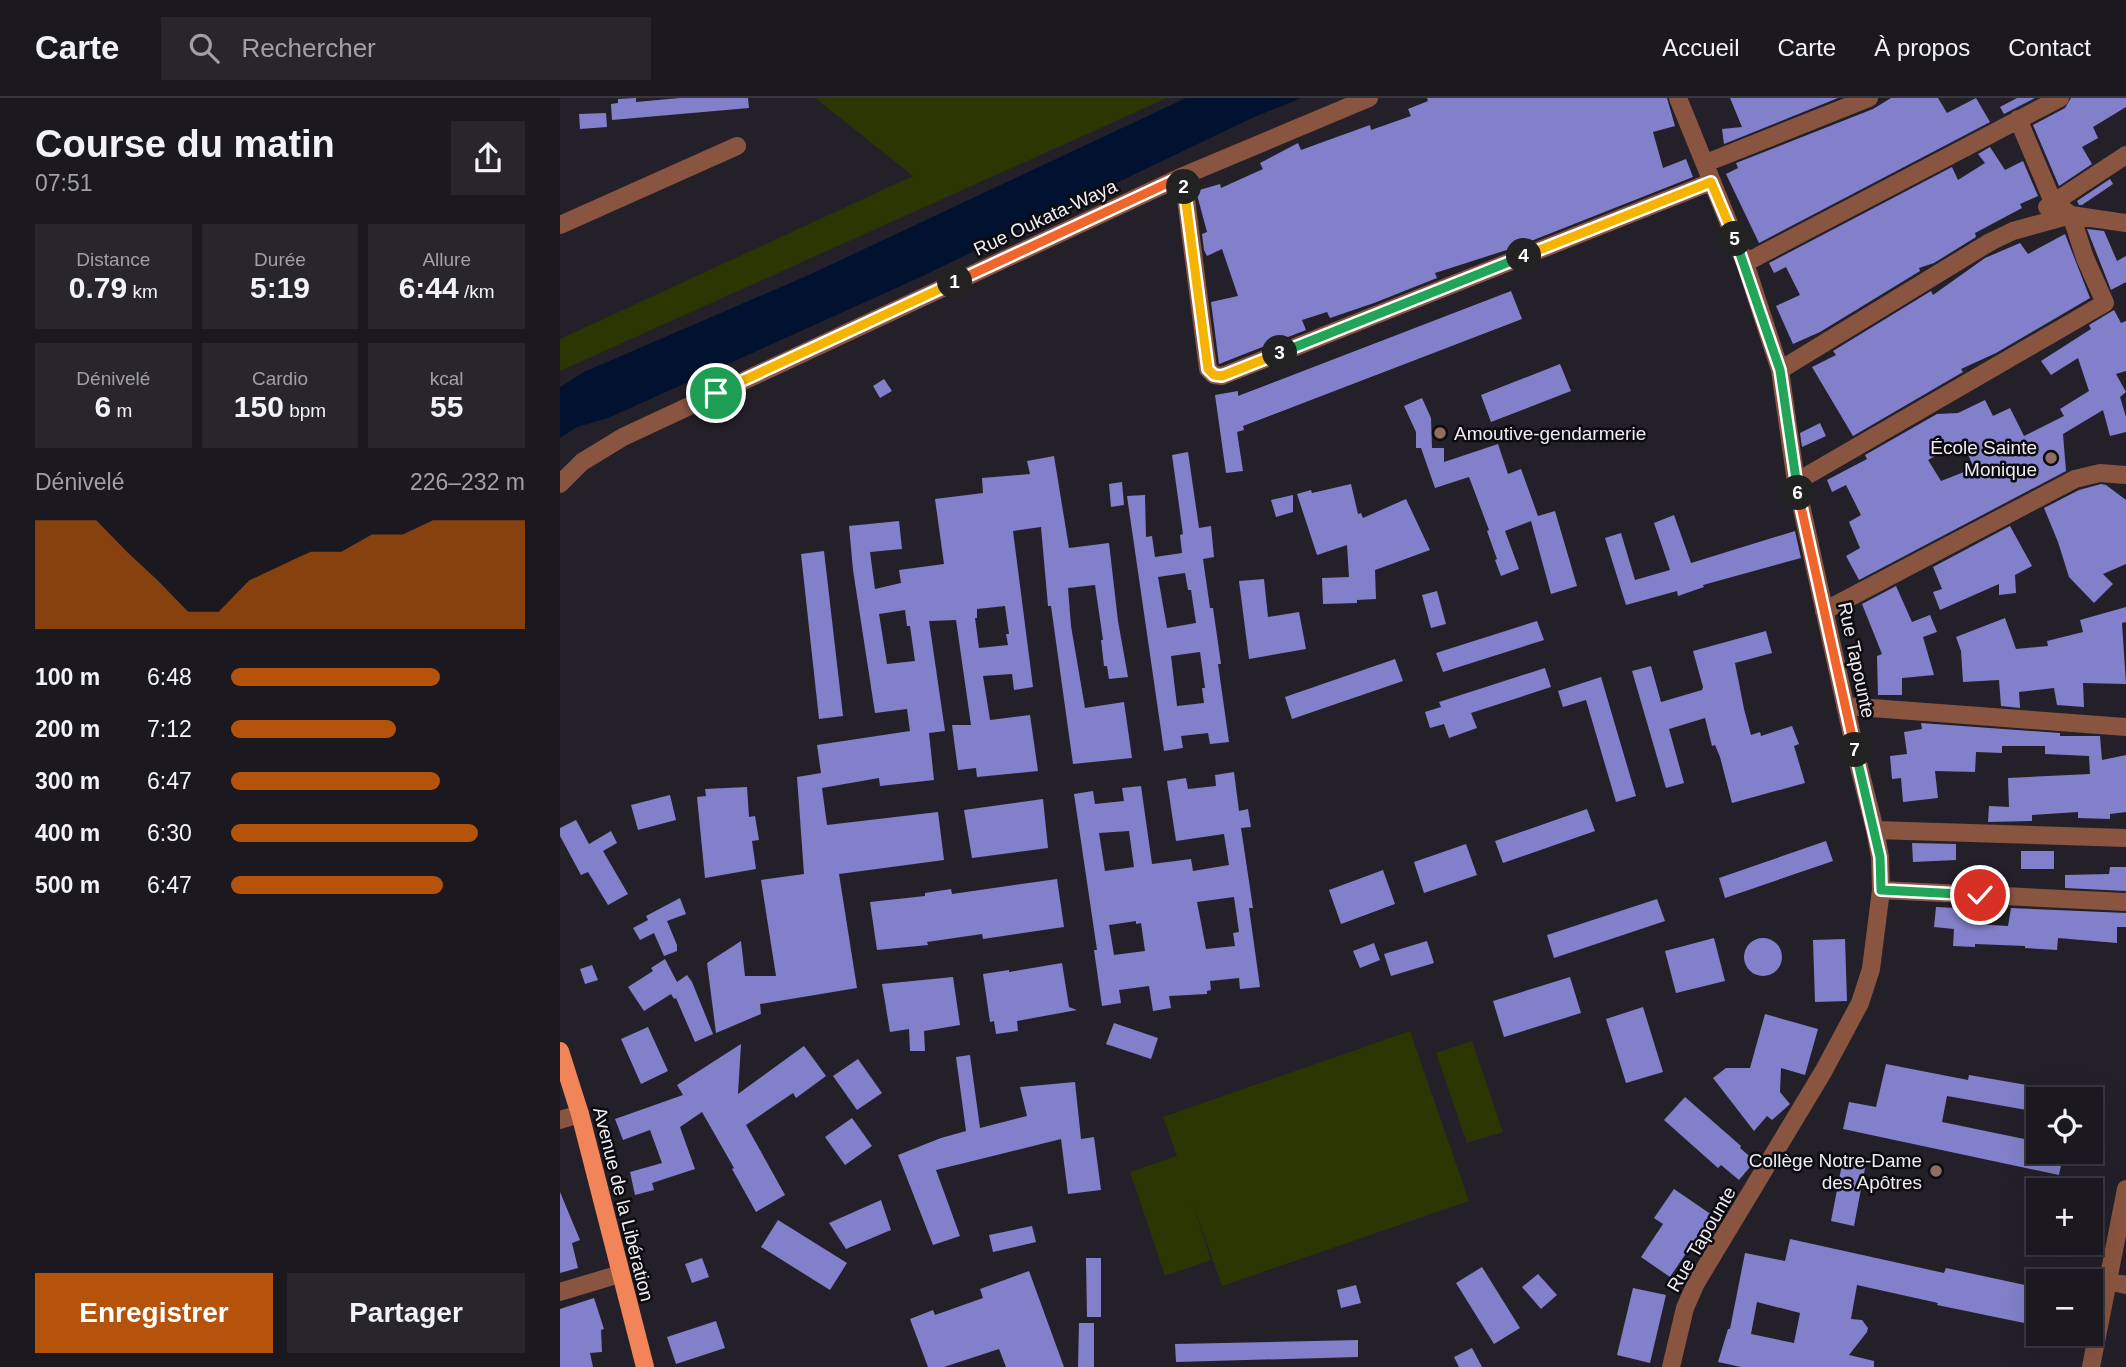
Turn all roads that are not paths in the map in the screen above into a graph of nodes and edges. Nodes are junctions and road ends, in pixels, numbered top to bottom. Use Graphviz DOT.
graph roads {
  1 [pos="1369,98"];
  2 [pos="1678,98"];
  3 [pos="1869,98"];
  4 [pos="2060,98"];
  5 [pos="2018,119"];
  6 [pos="737,146"];
  7 [pos="2126,155"];
  8 [pos="1706,163"];
  9 [pos="1183,176"];
  10 [pos="1711,182"];
  11 [pos="2053,202"];
  12 [pos="2071,215"];
  13 [pos="2126,223"];
  14 [pos="560,225"];
  15 [pos="2013,231"];
  16 [pos="1745,262"];
  17 [pos="1780,370"];
  18 [pos="2126,475"];
  19 [pos="1796,482"];
  20 [pos="560,484"];
  21 [pos="1825,611"];
  22 [pos="1845,706"];
  23 [pos="2126,727"];
  24 [pos="1875,830"];
  25 [pos="2126,838"];
  26 [pos="1881,890"];
  27 [pos="2126,902"];
  28 [pos="560,1051"];
  29 [pos="580,1114"];
  30 [pos="560,1120"];
  31 [pos="2126,1189"];
  32 [pos="620,1274"];
  33 [pos="2107,1281"];
  34 [pos="2126,1285"];
  35 [pos="560,1293"];
  36 [pos="645,1367"];
  37 [pos="1671,1367"];
  38 [pos="2091,1367"];
  1 -- 9 [label="street, Rue Oukata-Waya"];
  2 -- 8 [label="street, Rue Tapounte"];
  3 -- 8 [label="street"];
  4 -- 5 [label="street"];
  5 -- 11 [label="street"];
  5 -- 16 [label="street"];
  6 -- 14 [label="street"];
  7 -- 11 [label="street"];
  8 -- 10 [label="street, Rue Tapounte"];
  9 -- 10 [label="street"];
  9 -- 20 [label="street, Rue Oukata-Waya"];
  10 -- 16 [label="street, Rue Tapounte"];
  11 -- 12 [label="street"];
  11 -- 15 [label="street"];
  12 -- 13 [label="street"];
  12 -- 15 [label="street"];
  12 -- 19 [label="street"];
  15 -- 17 [label="street"];
  16 -- 17 [label="street, Rue Tapounte"];
  17 -- 19 [label="street, Rue Tapounte"];
  18 -- 21 [label="street"];
  19 -- 21 [label="street, Rue Tapounte"];
  21 -- 22 [label="street, Rue Tapounte"];
  22 -- 23 [label="street"];
  22 -- 24 [label="street, Rue Tapounte"];
  24 -- 25 [label="street"];
  24 -- 26 [label="street, Rue Tapounte"];
  26 -- 27 [label="street"];
  26 -- 37 [label="street, Rue Tapounte"];
  28 -- 29 [label="main road, Avenue de la Libération"];
  29 -- 30 [label="street"];
  29 -- 32 [label="main road, Avenue de la Libération"];
  31 -- 33 [label="street"];
  32 -- 35 [label="street"];
  32 -- 36 [label="main road, Avenue de la Libération"];
  33 -- 34 [label="street"];
  33 -- 38 [label="street"];
}
